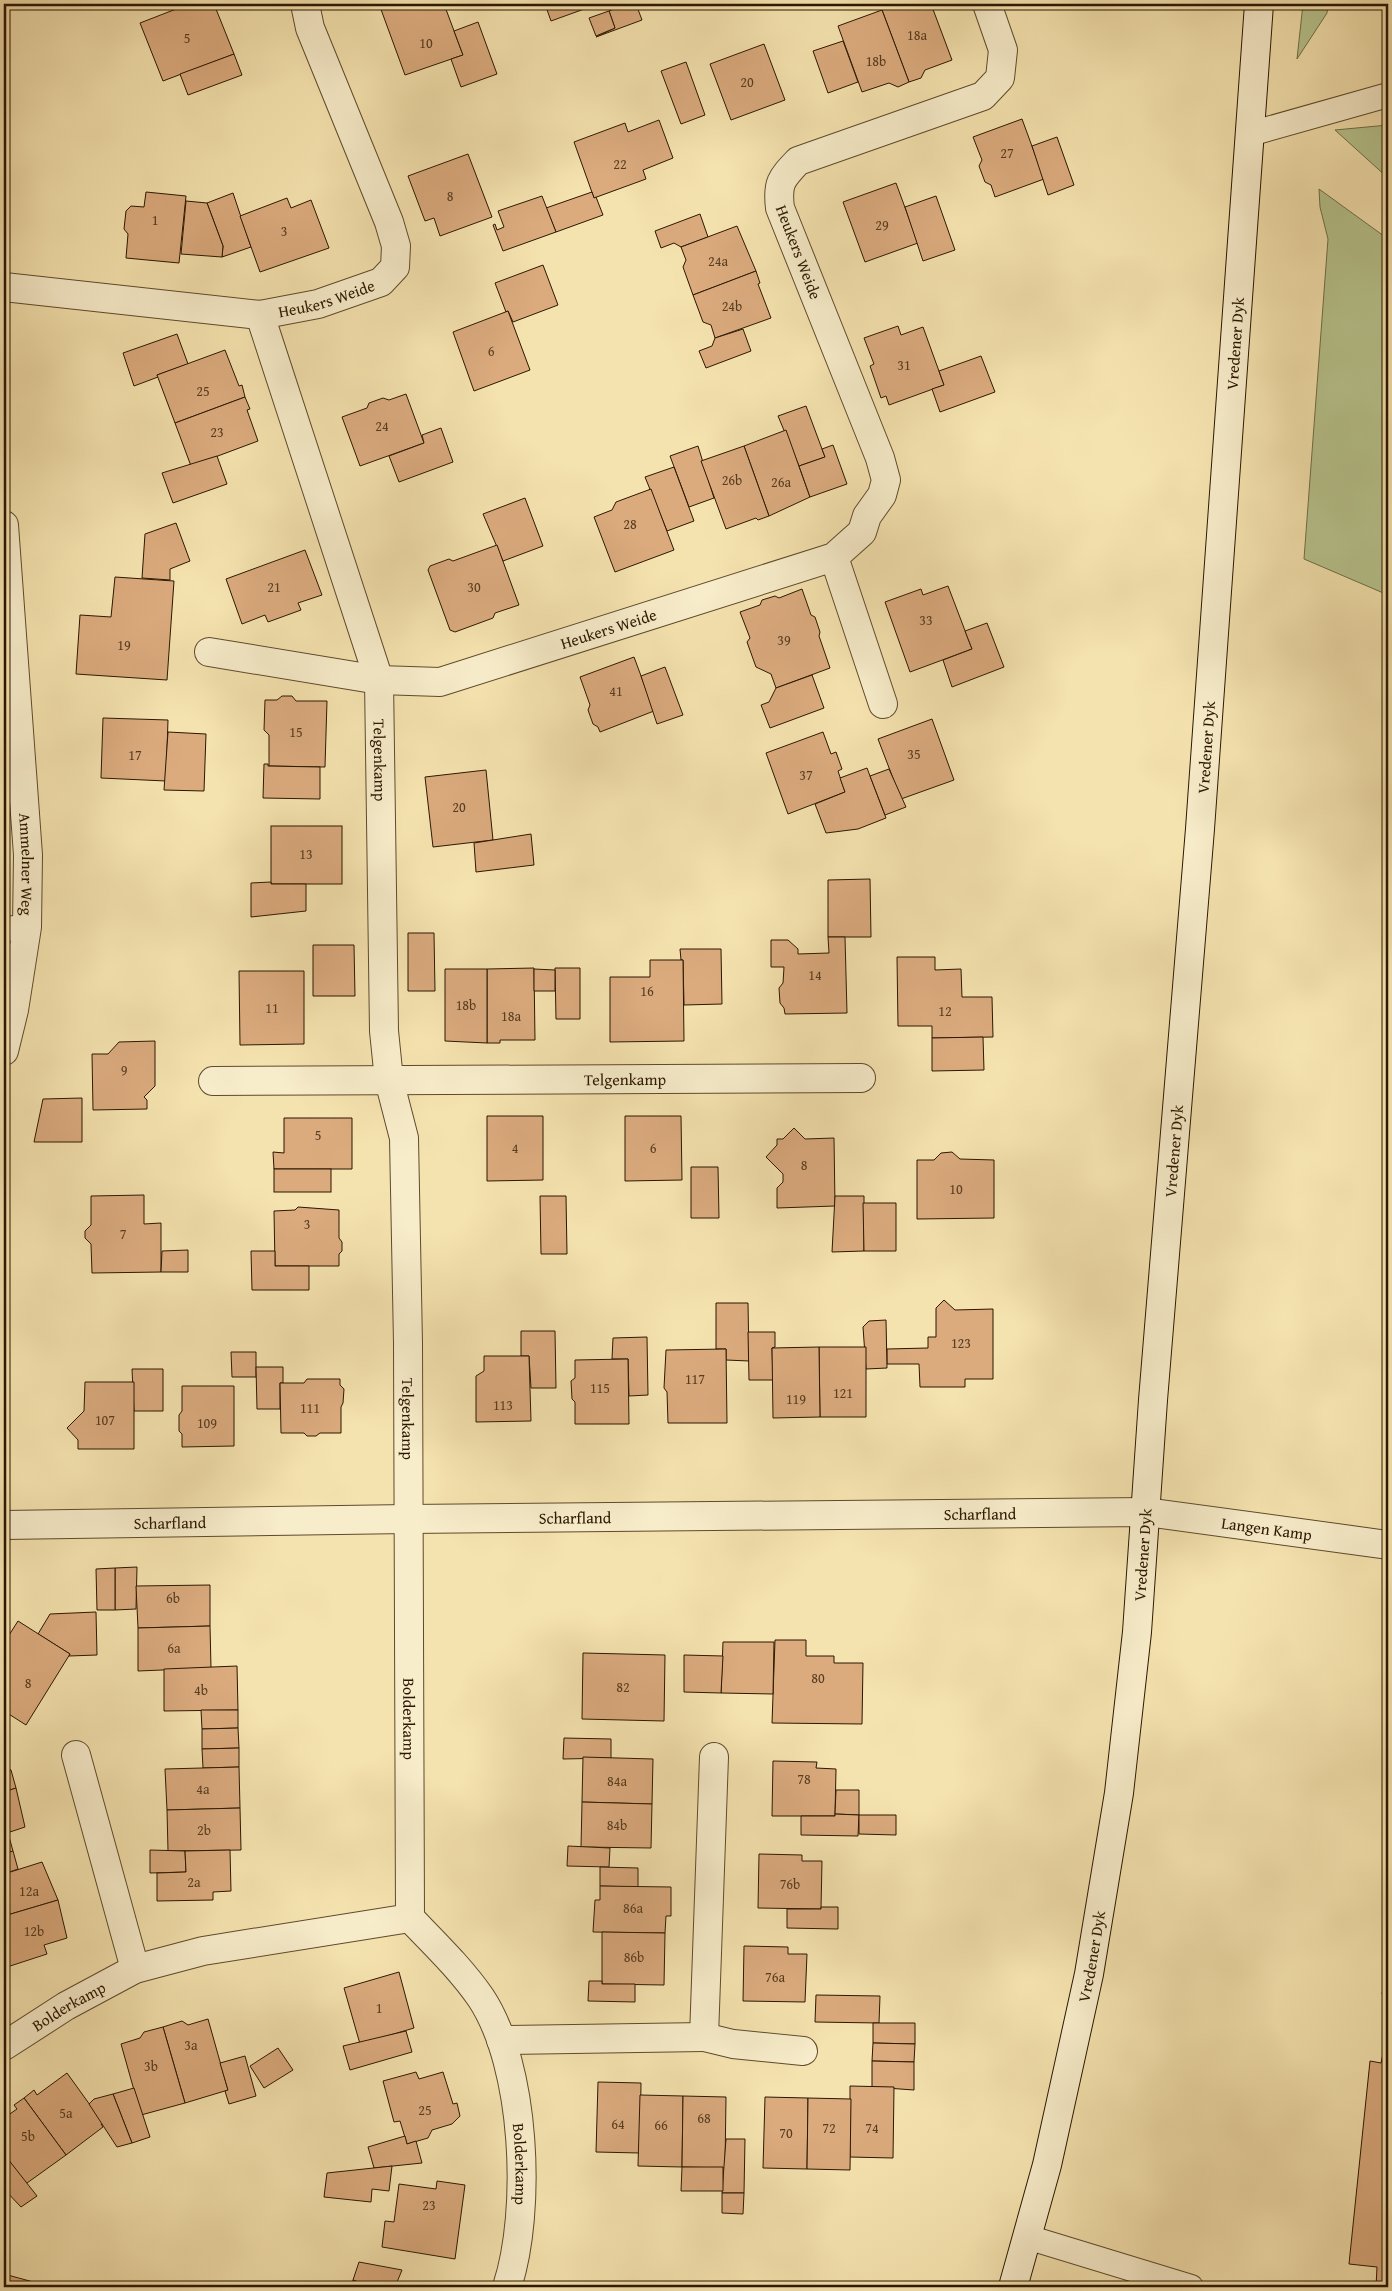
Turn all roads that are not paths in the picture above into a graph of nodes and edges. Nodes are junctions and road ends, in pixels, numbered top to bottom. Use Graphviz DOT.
graph roads {
  1 [pos="305,4"];
  2 [pos="987,4"];
  3 [pos="1259,4"];
  4 [pos="1388,95"];
  5 [pos="1250,134"];
  6 [pos="4,287"];
  7 [pos="260,315"];
  8 [pos="4,525"];
  9 [pos="834,557"];
  10 [pos="208,652"];
  11 [pos="379,680"];
  12 [pos="883,704"];
  13 [pos="15,928"];
  14 [pos="4,1050"];
  15 [pos="861,1078"];
  16 [pos="213,1080"];
  17 [pos="390,1080"];
  18 [pos="1146,1512"];
  19 [pos="408,1519"];
  20 [pos="4,1525"];
  21 [pos="1388,1545"];
  22 [pos="76,1755"];
  23 [pos="714,1757"];
  24 [pos="410,1918"];
  25 [pos="135,1969"];
  26 [pos="704,2036"];
  27 [pos="501,2040"];
  28 [pos="4,2046"];
  29 [pos="803,2051"];
  30 [pos="1027,2237"];
  31 [pos="507,2287"];
  32 [pos="1013,2287"];
  33 [pos="1191,2287"];
  1 -- 7 [label="street, Heukers Weide"];
  2 -- 9 [label="street, Heukers Weide"];
  3 -- 5 [label="street, Vredener Dyk"];
  4 -- 5 [label="lane"];
  5 -- 18 [label="street, Vredener Dyk"];
  6 -- 7 [label="street, Heukers Weide"];
  7 -- 11 [label="street, Telgenkamp"];
  8 -- 13 [label="street, Ammelner Weg"];
  9 -- 11 [label="street, Heukers Weide"];
  9 -- 12 [label="street"];
  10 -- 11 [label="street"];
  11 -- 17 [label="street, Telgenkamp"];
  13 -- 14 [label="street, Ammelner Weg"];
  15 -- 17 [label="street, Telgenkamp"];
  16 -- 17 [label="street, Telgenkamp"];
  17 -- 19 [label="street, Telgenkamp"];
  18 -- 19 [label="street, Scharfland"];
  18 -- 21 [label="street, Langen Kamp"];
  18 -- 30 [label="street, Vredener Dyk"];
  19 -- 20 [label="street, Scharfland"];
  19 -- 24 [label="street, Bolderkamp"];
  22 -- 25 [label="street"];
  23 -- 26 [label="street"];
  24 -- 25 [label="street, Bolderkamp"];
  24 -- 27 [label="street, Bolderkamp"];
  25 -- 28 [label="street, Bolderkamp"];
  26 -- 27 [label="street"];
  26 -- 29 [label="street"];
  27 -- 31 [label="street, Bolderkamp"];
  30 -- 32 [label="street, Vredener Dyk"];
  30 -- 33 [label="lane"];
}
